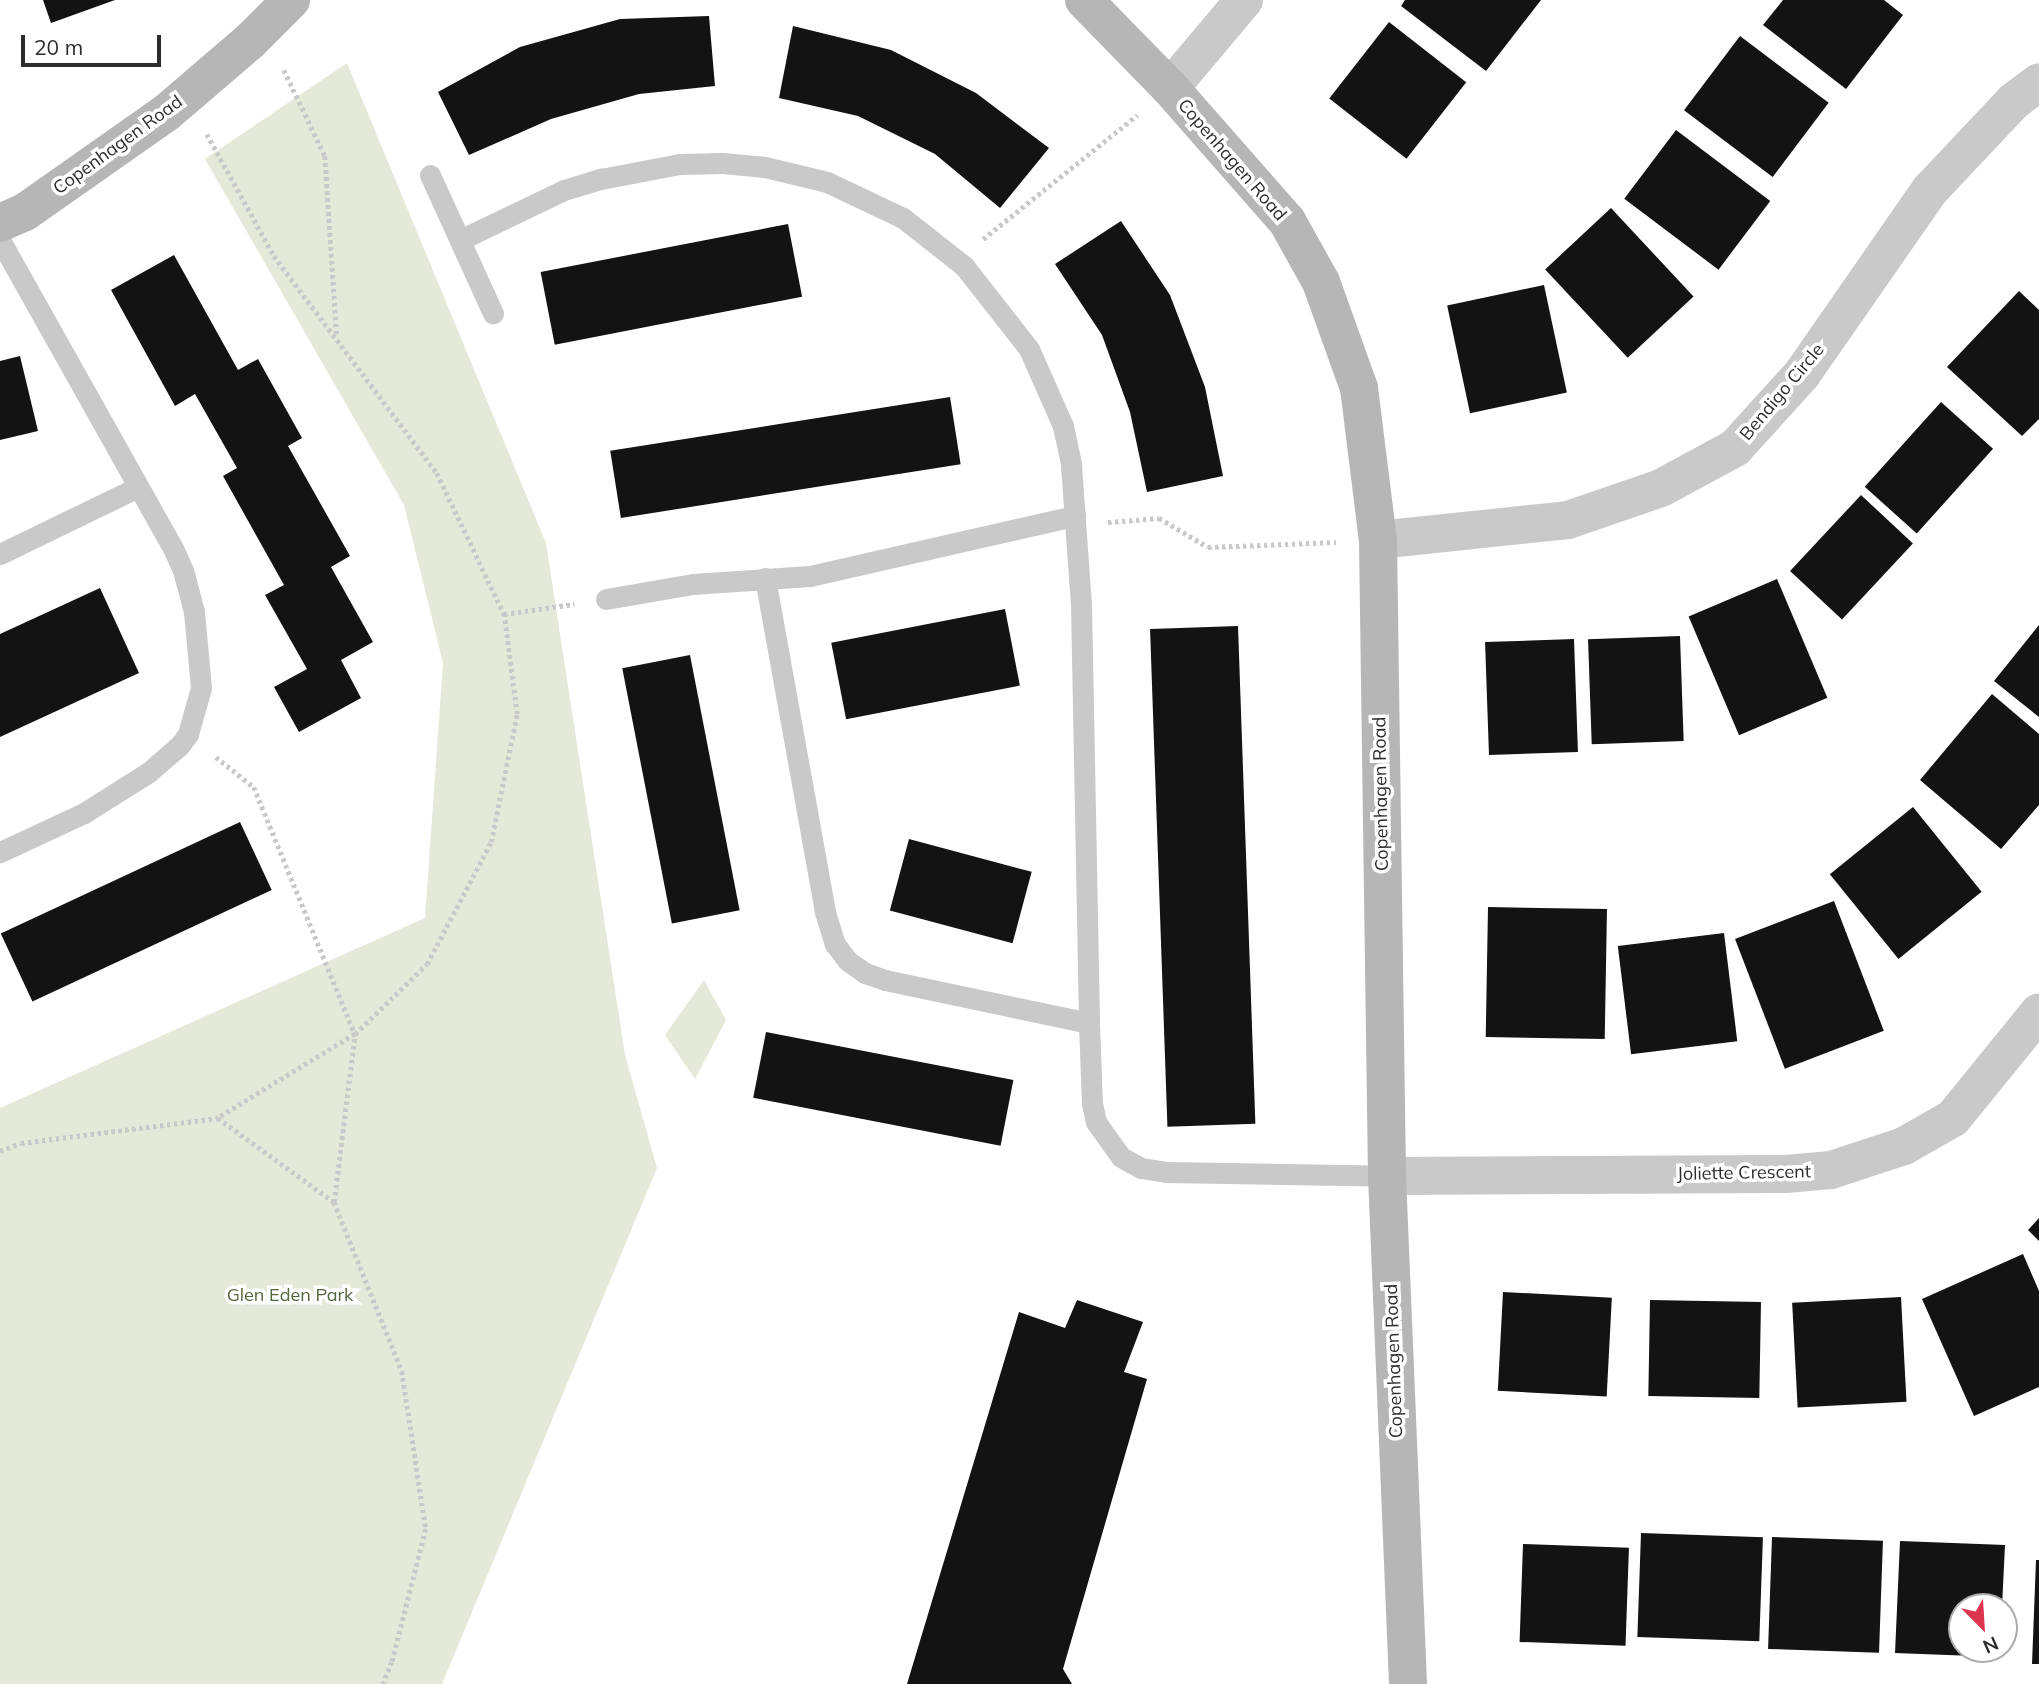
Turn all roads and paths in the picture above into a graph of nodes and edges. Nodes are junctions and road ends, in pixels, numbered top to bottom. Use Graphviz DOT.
graph roads {
  1 [pos="291,0"];
  2 [pos="1084,0"];
  3 [pos="1244,0"];
  4 [pos="250,41"];
  5 [pos="2039,82"];
  6 [pos="1170,88"];
  7 [pos="186,95"];
  8 [pos="430,175"];
  9 [pos="0,223"];
  10 [pos="0,240"];
  11 [pos="460,240"];
  12 [pos="959,261"];
  13 [pos="493,313"];
  14 [pos="337,339"];
  15 [pos="138,487"];
  16 [pos="1075,520"];
  17 [pos="1378,540"];
  18 [pos="0,554"];
  19 [pos="765,578"];
  20 [pos="606,599"];
  21 [pos="504,614"];
  22 [pos="188,734"];
  23 [pos="0,852"];
  24 [pos="2039,1012"];
  25 [pos="1089,1023"];
  26 [pos="355,1034"];
  27 [pos="218,1118"];
  28 [pos="0,1151"];
  29 [pos="1387,1176"];
  30 [pos="334,1202"];
  31 [pos="383,1684"];
  32 [pos="1408,1684"];
  1 -- 4 [label="street, Copenhagen Road"];
  2 -- 6 [label="street, Copenhagen Road"];
  3 -- 6 [label="street"];
  4 -- 7 [label="street, Copenhagen Road"];
  4 -- 14 [label="path"];
  5 -- 17 [label="street, Bendigo Circle"];
  6 -- 12 [label="path"];
  6 -- 17 [label="street, Copenhagen Road"];
  7 -- 9 [label="street, Copenhagen Road"];
  7 -- 14 [label="path"];
  8 -- 11 [label="lane"];
  10 -- 15 [label="lane"];
  11 -- 12 [label="lane"];
  11 -- 13 [label="lane"];
  12 -- 16 [label="lane"];
  14 -- 21 [label="path"];
  15 -- 18 [label="lane"];
  15 -- 22 [label="lane"];
  16 -- 17 [label="path"];
  16 -- 19 [label="lane"];
  16 -- 25 [label="lane"];
  17 -- 29 [label="street, Copenhagen Road"];
  19 -- 20 [label="lane"];
  19 -- 25 [label="lane"];
  20 -- 21 [label="path"];
  21 -- 26 [label="path"];
  22 -- 23 [label="lane"];
  22 -- 26 [label="path"];
  24 -- 29 [label="street, Joliette Crescent"];
  25 -- 29 [label="lane"];
  26 -- 27 [label="path"];
  26 -- 30 [label="path"];
  27 -- 28 [label="path"];
  27 -- 30 [label="path"];
  29 -- 32 [label="street, Copenhagen Road"];
  30 -- 31 [label="path"];
}
